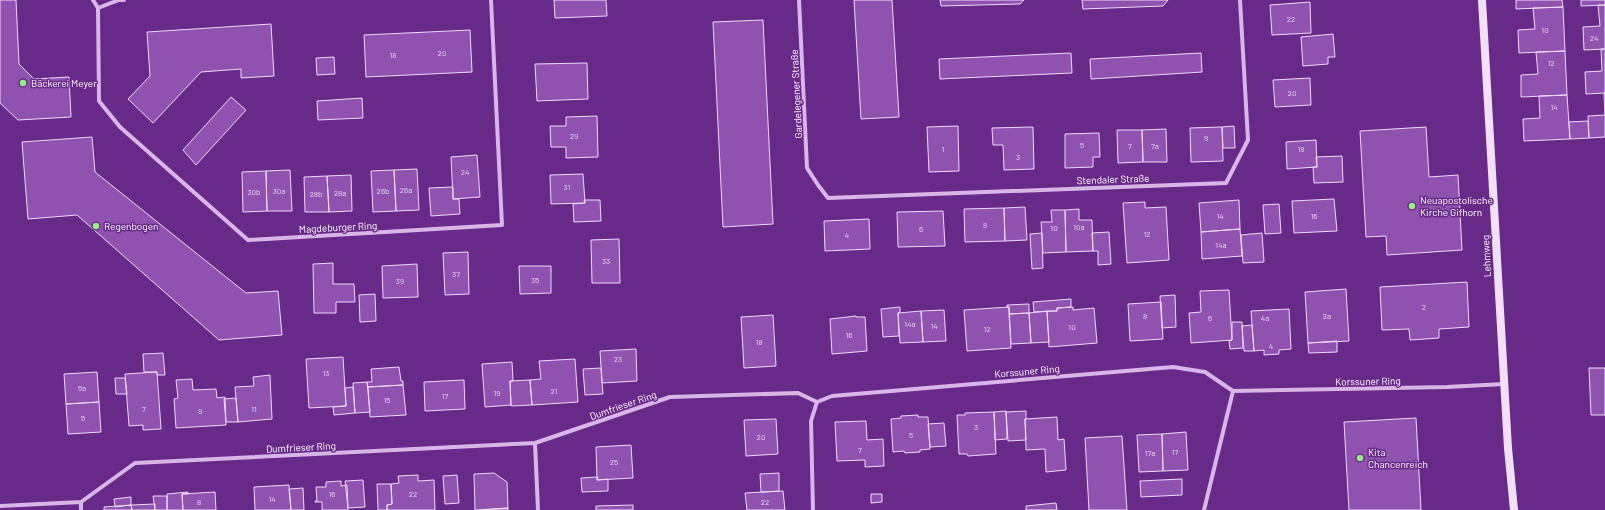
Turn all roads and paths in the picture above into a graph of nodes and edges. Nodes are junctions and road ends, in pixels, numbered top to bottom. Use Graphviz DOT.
graph roads {
  1 [pos="93,0"];
  2 [pos="124,0"];
  3 [pos="491,0"];
  4 [pos="799,0"];
  5 [pos="1240,0"];
  6 [pos="1482,0"];
  7 [pos="98,8"];
  8 [pos="818,185"];
  9 [pos="1504,384"];
  10 [pos="1233,391"];
  11 [pos="817,402"];
  12 [pos="535,443"];
  13 [pos="81,502"];
  14 [pos="0,506"];
  15 [pos="82,510"];
  16 [pos="538,510"];
  17 [pos="814,510"];
  18 [pos="1204,510"];
  19 [pos="1514,510"];
  1 -- 7 [label="street"];
  2 -- 7 [label="street"];
  3 -- 7 [label="street, Magdeburger Ring"];
  4 -- 8 [label="street, Gardelegener Straße"];
  5 -- 8 [label="street, Stendaler Straße"];
  6 -- 9 [label="street, Lehmweg"];
  9 -- 10 [label="street, Korssuner Ring"];
  9 -- 19 [label="street, Lehmweg"];
  10 -- 11 [label="street, Korssuner Ring"];
  10 -- 18 [label="street"];
  11 -- 12 [label="street, Dumfrieser Ring"];
  11 -- 17 [label="street"];
  12 -- 13 [label="street, Dumfrieser Ring"];
  12 -- 16 [label="street"];
  13 -- 14 [label="street"];
  13 -- 15 [label="street"];
}
